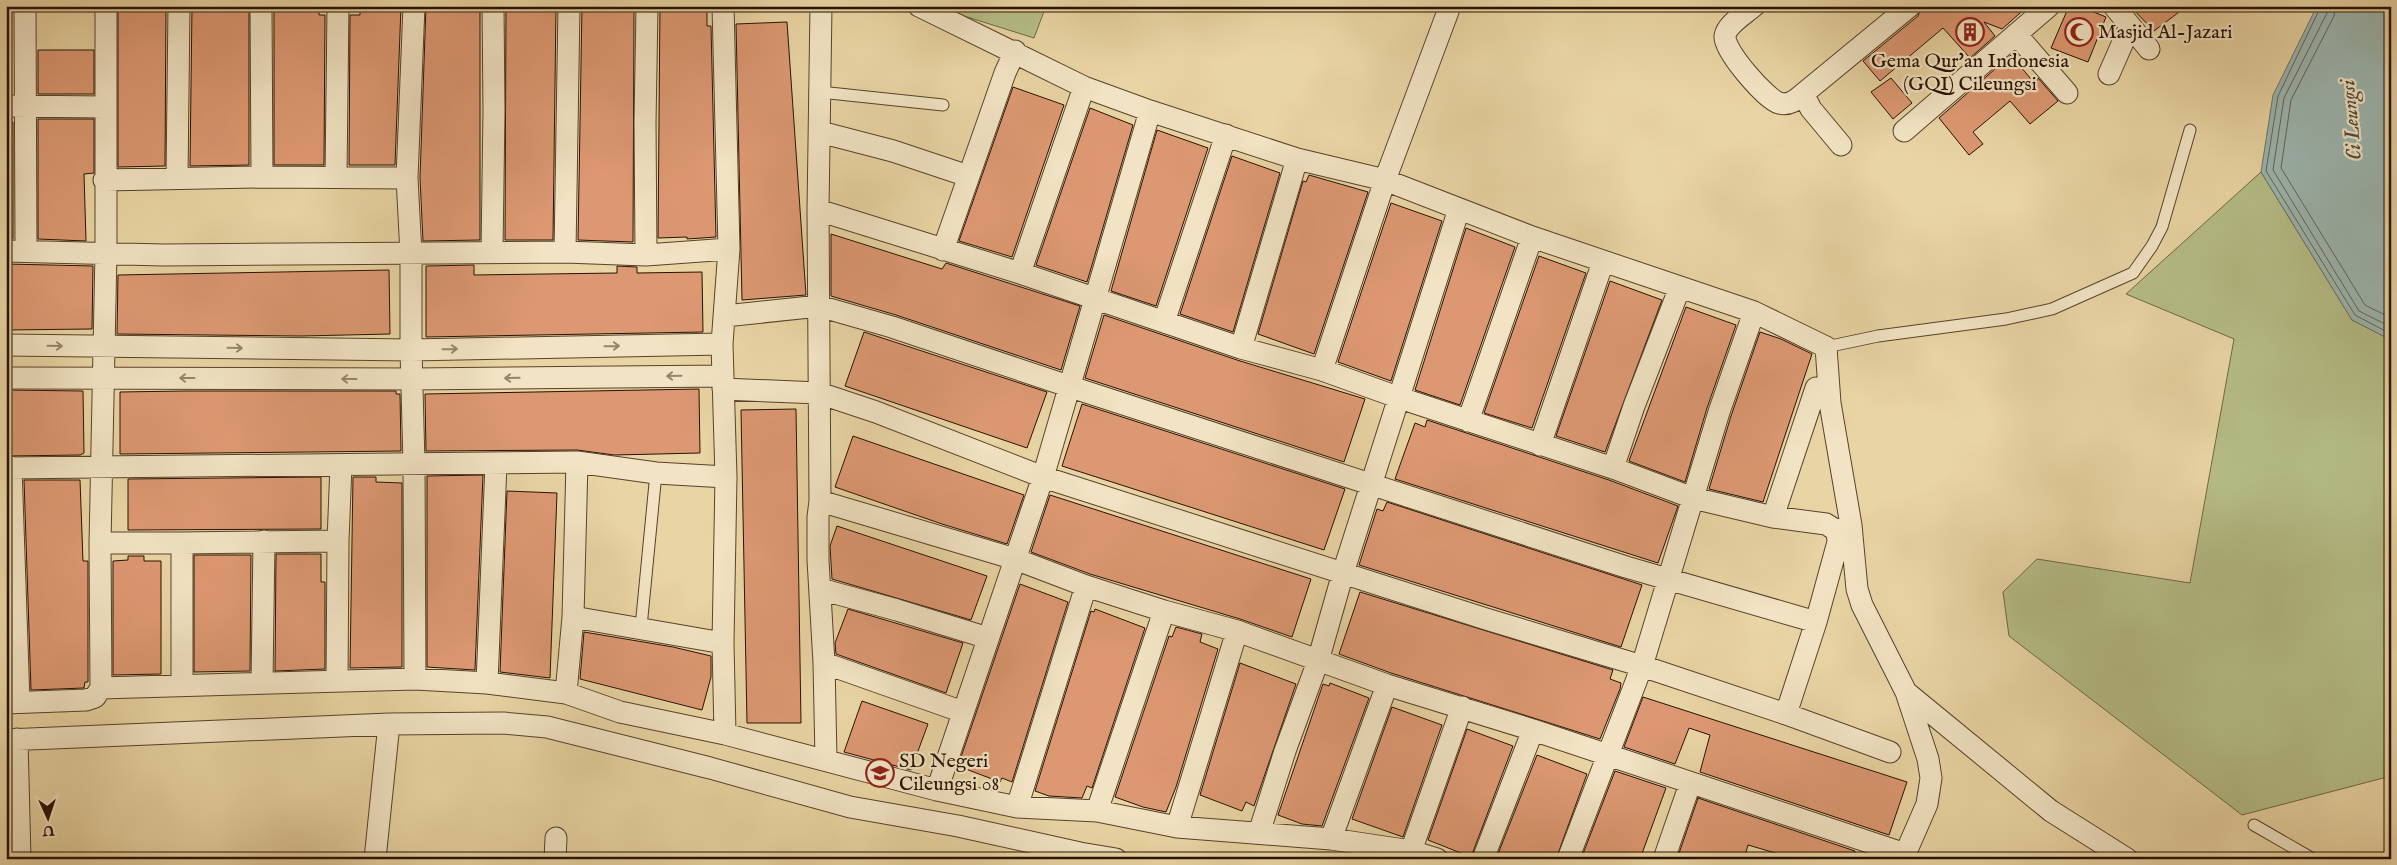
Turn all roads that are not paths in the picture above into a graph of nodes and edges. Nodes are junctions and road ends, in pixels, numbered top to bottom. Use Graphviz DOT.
graph roads {
  1 [pos="25,6"];
  2 [pos="106,6"];
  3 [pos="179,6"];
  4 [pos="261,6"];
  5 [pos="338,6"];
  6 [pos="414,6"];
  7 [pos="493,6"];
  8 [pos="569,6"];
  9 [pos="647,6"];
  10 [pos="723,6"];
  11 [pos="821,6"];
  12 [pos="919,6"];
  13 [pos="1450,6"];
  14 [pos="1754,6"];
  15 [pos="1910,6"];
  16 [pos="2049,6"];
  17 [pos="2114,6"];
  18 [pos="2130,26"];
  19 [pos="2016,34"];
  20 [pos="2149,50"];
  21 [pos="1015,51"];
  22 [pos="2109,74"];
  23 [pos="1084,87"];
  24 [pos="820,92"];
  25 [pos="2067,93"];
  26 [pos="1803,94"];
  27 [pos="943,105"];
  28 [pos="15,106"];
  29 [pos="106,108"];
  30 [pos="1150,111"];
  31 [pos="2190,130"];
  32 [pos="1904,131"];
  33 [pos="820,132"];
  34 [pos="1226,135"];
  35 [pos="1841,145"];
  36 [pos="1297,159"];
  37 [pos="262,176"];
  38 [pos="968,176"];
  39 [pos="336,177"];
  40 [pos="178,178"];
  41 [pos="407,178"];
  42 [pos="104,180"];
  43 [pos="1385,180"];
  44 [pos="1459,209"];
  45 [pos="818,210"];
  46 [pos="1532,237"];
  47 [pos="730,249"];
  48 [pos="943,250"];
  49 [pos="16,251"];
  50 [pos="106,252"];
  51 [pos="492,252"];
  52 [pos="565,252"];
  53 [pos="411,254"];
  54 [pos="646,255"];
  55 [pos="1603,262"];
  56 [pos="1020,273"];
  57 [pos="1680,286"];
  58 [pos="1094,298"];
  59 [pos="818,306"];
  60 [pos="1754,312"];
  61 [pos="725,316"];
  62 [pos="1164,322"];
  63 [pos="722,344"];
  64 [pos="6,345"];
  65 [pos="104,347"];
  66 [pos="1826,347"];
  67 [pos="1241,348"];
  68 [pos="411,350"];
  69 [pos="1322,370"];
  70 [pos="6,378"];
  71 [pos="102,378"];
  72 [pos="413,379"];
  73 [pos="723,383"];
  74 [pos="1071,387"];
  75 [pos="1816,388"];
  76 [pos="819,393"];
  77 [pos="1400,398"];
  78 [pos="1468,421"];
  79 [pos="1540,445"];
  80 [pos="577,462"];
  81 [pos="414,464"];
  82 [pos="496,464"];
  83 [pos="341,465"];
  84 [pos="102,466"];
  85 [pos="8,468"];
  86 [pos="1613,468"];
  87 [pos="656,473"];
  88 [pos="726,477"];
  89 [pos="1043,477"];
  90 [pos="1372,486"];
  91 [pos="1693,498"];
  92 [pos="820,501"];
  93 [pos="1773,517"];
  94 [pos="1844,528"];
  95 [pos="264,541"];
  96 [pos="338,541"];
  97 [pos="100,542"];
  98 [pos="182,543"];
  99 [pos="1015,559"];
  100 [pos="1343,573"];
  101 [pos="1667,579"];
  102 [pos="1086,586"];
  103 [pos="820,590"];
  104 [pos="1164,611"];
  105 [pos="573,616"];
  106 [pos="1816,622"];
  107 [pos="641,627"];
  108 [pos="1237,631"];
  109 [pos="988,638"];
  110 [pos="723,643"];
  111 [pos="1318,660"];
  112 [pos="824,663"];
  113 [pos="1642,666"];
  114 [pos="415,679"];
  115 [pos="337,681"];
  116 [pos="262,683"];
  117 [pos="487,683"];
  118 [pos="182,685"];
  119 [pos="1387,685"];
  120 [pos="101,688"];
  121 [pos="1906,692"];
  122 [pos="566,693"];
  123 [pos="13,703"];
  124 [pos="1462,707"];
  125 [pos="962,712"];
  126 [pos="1786,714"];
  127 [pos="389,724"];
  128 [pos="1533,730"];
  129 [pos="725,734"];
  130 [pos="12,739"];
  131 [pos="1890,752"];
  132 [pos="1609,756"];
  133 [pos="826,759"];
  134 [pos="1690,784"];
  135 [pos="937,790"];
  136 [pos="1017,807"];
  137 [pos="1097,811"];
  138 [pos="2254,825"];
  139 [pos="1177,827"];
  140 [pos="1259,834"];
  141 [pos="556,838"];
  142 [pos="1331,839"];
  143 [pos="1411,851"];
  144 [pos="1079,856"];
  145 [pos="1904,856"];
  146 [pos="20,859"];
  147 [pos="374,859"];
  148 [pos="555,859"];
  149 [pos="1116,859"];
  150 [pos="1438,859"];
  151 [pos="1483,859"];
  152 [pos="1568,859"];
  153 [pos="1664,859"];
  154 [pos="2128,859"];
  155 [pos="2313,859"];
  1 -- 28 [label="street"];
  2 -- 29 [label="street"];
  3 -- 40 [label="street"];
  4 -- 37 [label="street"];
  5 -- 39 [label="street"];
  6 -- 41 [label="street"];
  7 -- 51 [label="street"];
  8 -- 52 [label="street"];
  9 -- 54 [label="street"];
  10 -- 47 [label="street"];
  11 -- 24 [label="street"];
  12 -- 21 [label="street"];
  13 -- 43 [label="street"];
  14 -- 26 [label="street"];
  15 -- 26 [label="street"];
  16 -- 19 [label="street"];
  17 -- 18 [label="street"];
  18 -- 20 [label="street"];
  18 -- 22 [label="street"];
  19 -- 25 [label="street"];
  19 -- 32 [label="street"];
  21 -- 23 [label="street"];
  21 -- 38 [label="street"];
  23 -- 30 [label="street"];
  23 -- 56 [label="street"];
  24 -- 27 [label="lane"];
  24 -- 33 [label="street"];
  26 -- 35 [label="street"];
  28 -- 29 [label="street"];
  28 -- 49 [label="street"];
  29 -- 42 [label="street"];
  30 -- 34 [label="street"];
  30 -- 58 [label="street"];
  31 -- 66 [label="lane"];
  33 -- 38 [label="street"];
  33 -- 45 [label="street"];
  34 -- 36 [label="street"];
  34 -- 62 [label="street"];
  36 -- 43 [label="street"];
  36 -- 67 [label="street"];
  37 -- 39 [label="street"];
  37 -- 40 [label="street"];
  38 -- 48 [label="street"];
  39 -- 41 [label="street"];
  40 -- 42 [label="street"];
  41 -- 53 [label="street"];
  42 -- 50 [label="street"];
  43 -- 44 [label="street"];
  43 -- 69 [label="street"];
  44 -- 46 [label="street"];
  44 -- 77 [label="street"];
  45 -- 48 [label="street"];
  45 -- 59 [label="street"];
  46 -- 55 [label="street"];
  46 -- 78 [label="street"];
  47 -- 54 [label="street"];
  47 -- 61 [label="street"];
  48 -- 56 [label="street"];
  49 -- 50 [label="street"];
  50 -- 53 [label="street"];
  50 -- 65 [label="street"];
  51 -- 52 [label="street"];
  51 -- 53 [label="street"];
  52 -- 54 [label="street"];
  53 -- 68 [label="street"];
  55 -- 57 [label="street"];
  55 -- 79 [label="street"];
  56 -- 58 [label="street"];
  57 -- 60 [label="street"];
  57 -- 86 [label="street"];
  58 -- 62 [label="street"];
  58 -- 74 [label="street"];
  59 -- 61 [label="street"];
  59 -- 74 [label="street"];
  59 -- 76 [label="street"];
  60 -- 66 [label="street"];
  60 -- 91 [label="street"];
  61 -- 63 [label="street"];
  62 -- 67 [label="street"];
  68 -- 63 [label="street, one-way"];
  63 -- 73 [label="street"];
  64 -- 65 [label="street, one-way"];
  65 -- 68 [label="street, one-way"];
  65 -- 71 [label="street"];
  66 -- 94 [label="street"];
  67 -- 69 [label="street"];
  68 -- 72 [label="street"];
  69 -- 77 [label="street"];
  70 -- 71 [label="street"];
  72 -- 71 [label="street, one-way"];
  71 -- 84 [label="street"];
  73 -- 72 [label="street, one-way"];
  72 -- 81 [label="street"];
  73 -- 76 [label="street"];
  73 -- 88 [label="street"];
  74 -- 89 [label="street"];
  74 -- 90 [label="street"];
  75 -- 93 [label="street"];
  76 -- 89 [label="street"];
  76 -- 92 [label="street"];
  77 -- 78 [label="street"];
  77 -- 90 [label="street"];
  78 -- 79 [label="street"];
  79 -- 86 [label="street"];
  80 -- 82 [label="street"];
  80 -- 87 [label="street"];
  80 -- 105 [label="street"];
  81 -- 82 [label="street"];
  81 -- 83 [label="street"];
  81 -- 114 [label="street"];
  82 -- 117 [label="street"];
  83 -- 84 [label="street"];
  83 -- 96 [label="street"];
  84 -- 85 [label="street"];
  84 -- 97 [label="street"];
  85 -- 123 [label="street"];
  86 -- 91 [label="street"];
  87 -- 88 [label="street"];
  87 -- 107 [label="lane"];
  88 -- 110 [label="street"];
  89 -- 99 [label="street"];
  89 -- 100 [label="street"];
  90 -- 100 [label="street"];
  90 -- 101 [label="street"];
  91 -- 93 [label="street"];
  91 -- 101 [label="street"];
  92 -- 99 [label="street"];
  92 -- 103 [label="street"];
  93 -- 94 [label="street"];
  94 -- 106 [label="street"];
  94 -- 121 [label="street"];
  95 -- 96 [label="street"];
  95 -- 98 [label="street"];
  95 -- 116 [label="street"];
  96 -- 115 [label="street"];
  97 -- 98 [label="street"];
  97 -- 120 [label="street"];
  98 -- 118 [label="street"];
  99 -- 102 [label="street"];
  99 -- 109 [label="street"];
  100 -- 111 [label="street"];
  100 -- 113 [label="street"];
  101 -- 106 [label="street"];
  101 -- 113 [label="street"];
  102 -- 104 [label="street"];
  102 -- 136 [label="street"];
  103 -- 109 [label="street"];
  103 -- 112 [label="street"];
  104 -- 108 [label="street"];
  104 -- 137 [label="street"];
  105 -- 107 [label="street"];
  105 -- 122 [label="street"];
  106 -- 126 [label="street"];
  107 -- 110 [label="street"];
  108 -- 111 [label="street"];
  108 -- 139 [label="street"];
  109 -- 125 [label="street"];
  110 -- 129 [label="street"];
  111 -- 119 [label="street"];
  111 -- 140 [label="street"];
  112 -- 125 [label="street"];
  112 -- 133 [label="street"];
  113 -- 126 [label="street"];
  113 -- 132 [label="street"];
  114 -- 115 [label="street"];
  114 -- 117 [label="street"];
  115 -- 116 [label="street"];
  116 -- 118 [label="street"];
  117 -- 122 [label="street"];
  118 -- 120 [label="street"];
  119 -- 124 [label="street"];
  119 -- 142 [label="street"];
  120 -- 123 [label="street"];
  121 -- 145 [label="street"];
  121 -- 154 [label="street"];
  122 -- 129 [label="street"];
  124 -- 128 [label="street"];
  124 -- 143 [label="street"];
  125 -- 135 [label="street"];
  126 -- 131 [label="street"];
  127 -- 130 [label="street"];
  127 -- 144 [label="street"];
  127 -- 147 [label="street"];
  128 -- 132 [label="street"];
  128 -- 151 [label="street"];
  129 -- 133 [label="street"];
  130 -- 146 [label="street"];
  132 -- 134 [label="street"];
  132 -- 152 [label="street"];
  133 -- 135 [label="street"];
  134 -- 145 [label="street"];
  134 -- 153 [label="street"];
  135 -- 136 [label="street"];
  136 -- 137 [label="street"];
  137 -- 139 [label="street"];
  138 -- 155 [label="lane"];
  139 -- 140 [label="street"];
  140 -- 142 [label="street"];
  141 -- 148 [label="street"];
  142 -- 143 [label="street"];
  143 -- 150 [label="street"];
  144 -- 149 [label="street"];
}
